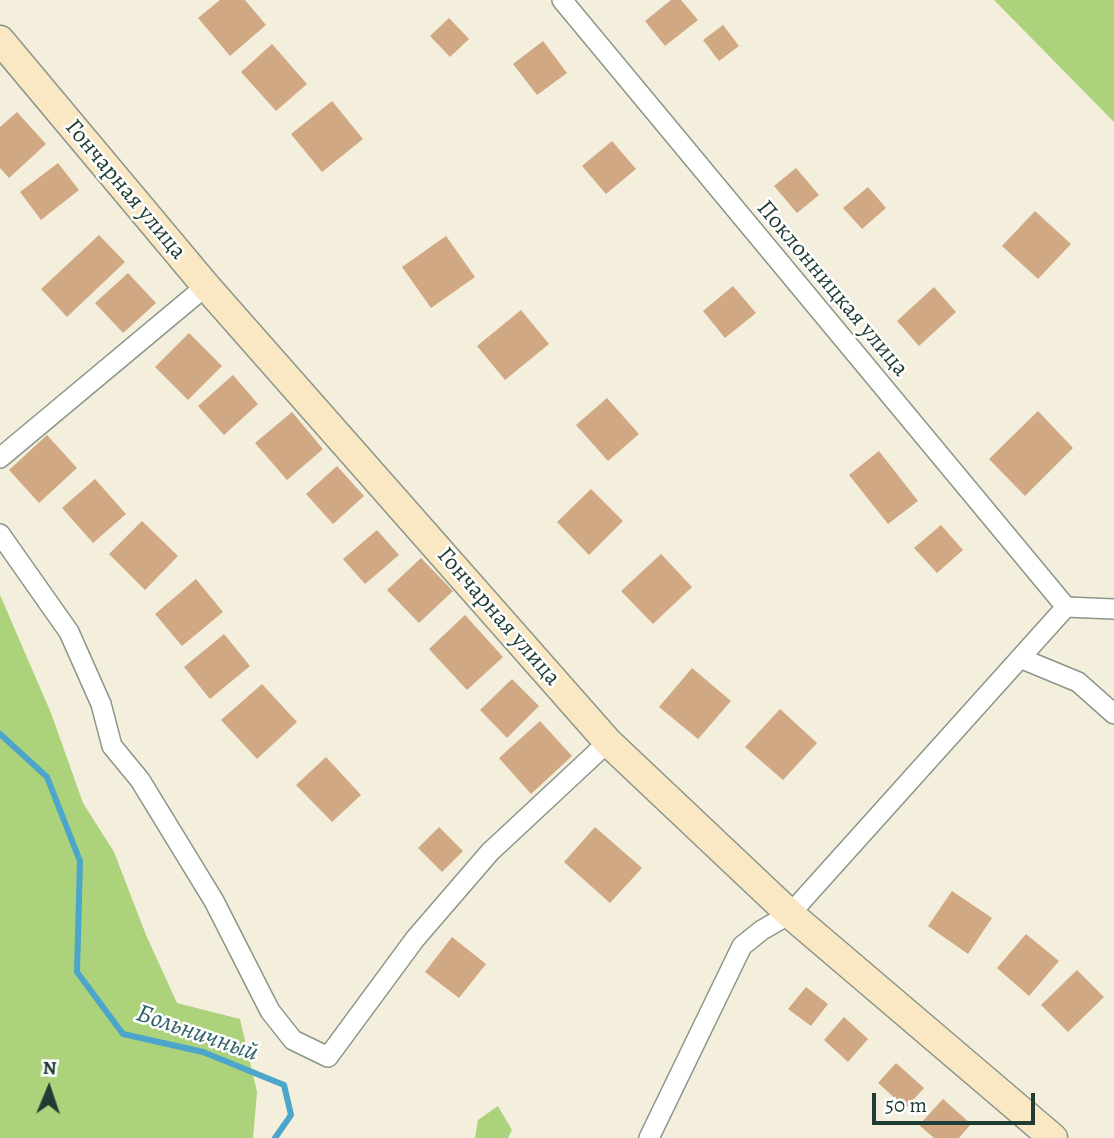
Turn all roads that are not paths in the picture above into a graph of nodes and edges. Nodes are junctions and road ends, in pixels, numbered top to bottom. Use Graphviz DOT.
graph roads {
  1 [pos="562,0"];
  2 [pos="0,40"];
  3 [pos="206,286"];
  4 [pos="0,458"];
  5 [pos="0,534"];
  6 [pos="1066,607"];
  7 [pos="1114,609"];
  8 [pos="1020,658"];
  9 [pos="1114,714"];
  10 [pos="608,742"];
  11 [pos="790,914"];
  12 [pos="649,1138"];
  13 [pos="1053,1138"];
  1 -- 6 [label="street, Поклонницкая улица"];
  2 -- 3 [label="street, Гончарная улица"];
  3 -- 4 [label="street"];
  3 -- 10 [label="street, Гончарная улица"];
  5 -- 10 [label="street"];
  6 -- 7 [label="street"];
  6 -- 8 [label="street"];
  8 -- 9 [label="street"];
  8 -- 11 [label="street"];
  10 -- 11 [label="street, Гончарная улица"];
  11 -- 12 [label="street"];
  11 -- 13 [label="street, Гончарная улица"];
}
